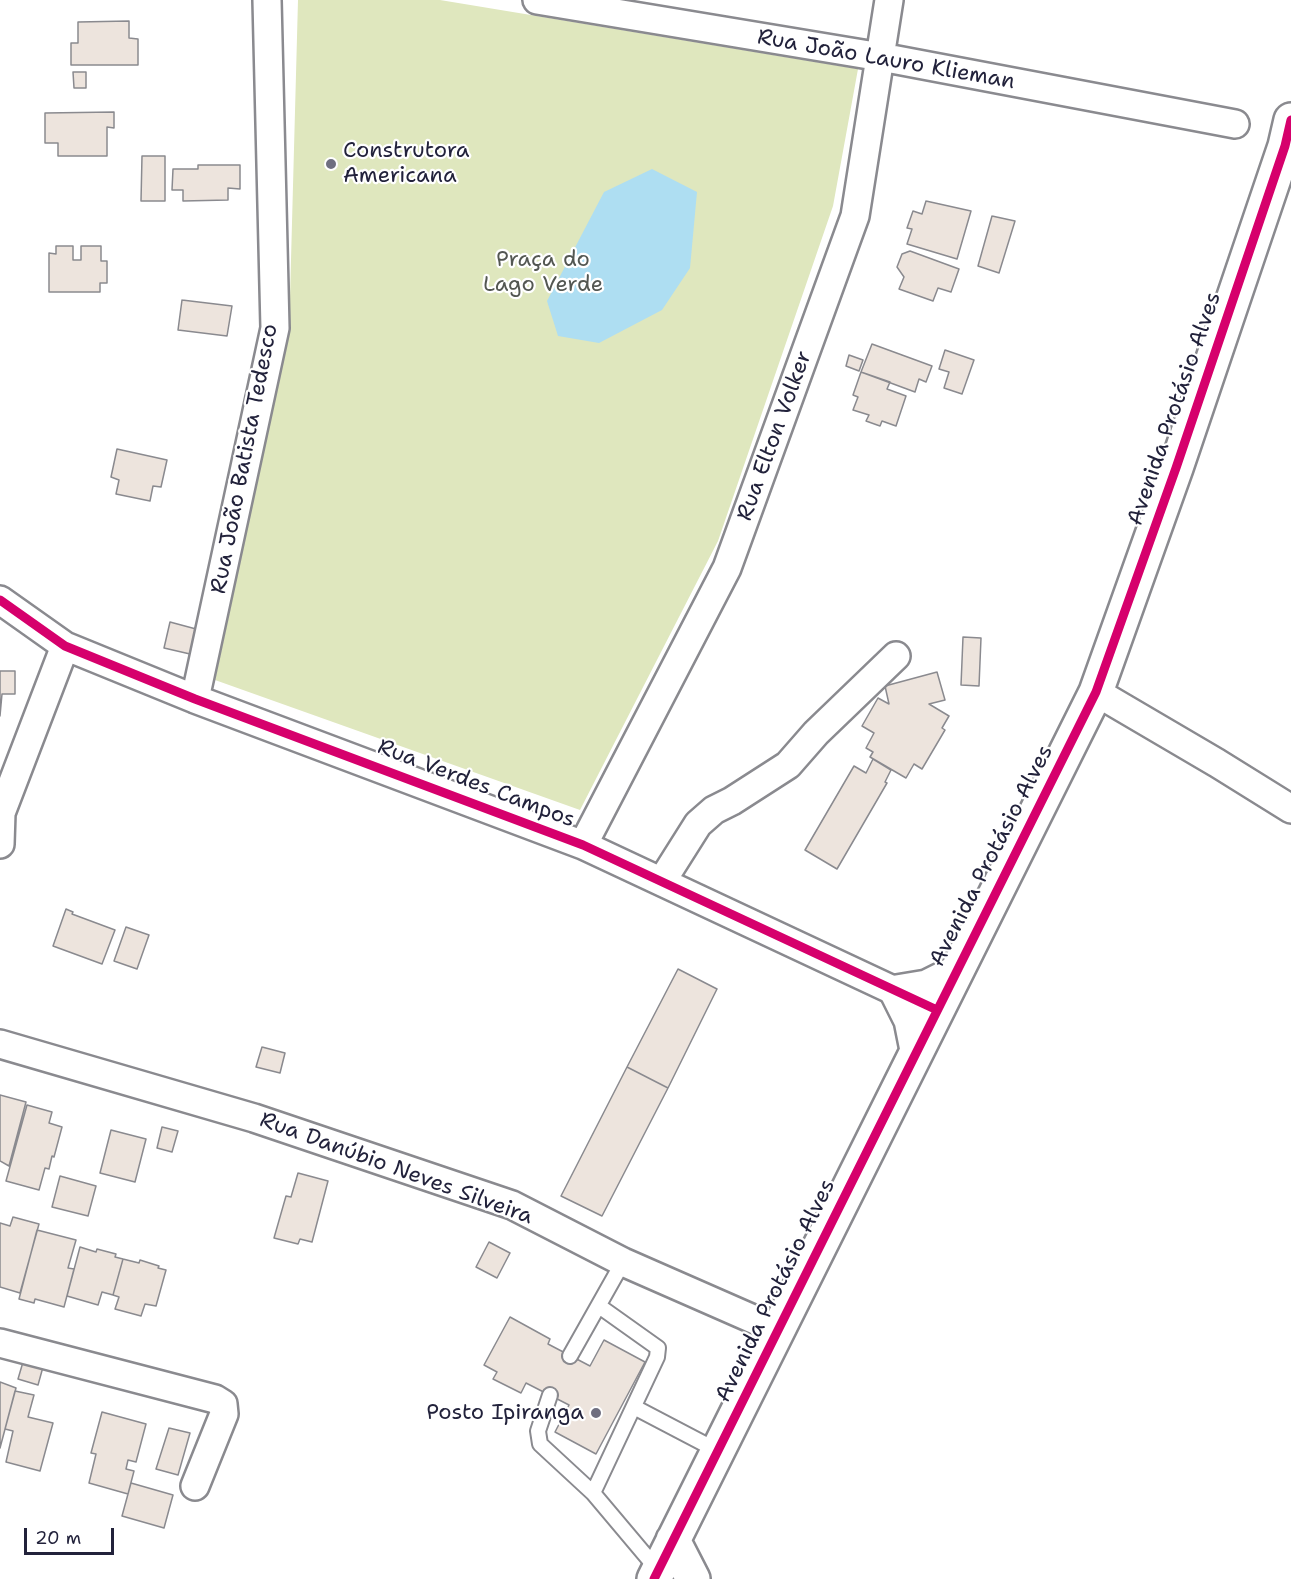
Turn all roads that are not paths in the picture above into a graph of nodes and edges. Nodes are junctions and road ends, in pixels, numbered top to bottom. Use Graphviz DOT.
graph roads {
  1 [pos="267,0"];
  2 [pos="537,0"];
  3 [pos="889,0"];
  4 [pos="881,57"];
  5 [pos="1291,120"];
  6 [pos="1235,124"];
  7 [pos="0,600"];
  8 [pos="65,646"];
  9 [pos="896,656"];
  10 [pos="1096,692"];
  11 [pos="195,699"];
  12 [pos="1291,809"];
  13 [pos="0,844"];
  14 [pos="583,845"];
  15 [pos="662,881"];
  16 [pos="955,973"];
  17 [pos="897,992"];
  18 [pos="937,1010"];
  19 [pos="0,1044"];
  20 [pos="917,1050"];
  21 [pos="623,1262"];
  22 [pos="599,1306"];
  23 [pos="778,1330"];
  24 [pos="0,1343"];
  25 [pos="570,1356"];
  26 [pos="550,1395"];
  27 [pos="634,1407"];
  28 [pos="718,1451"];
  29 [pos="195,1485"];
  30 [pos="593,1493"];
  31 [pos="674,1540"];
  32 [pos="656,1575"];
  33 [pos="693,1579"];
  1 -- 11 [label="street, Rua João Batista Tedesco"];
  2 -- 4 [label="street, Rua João Lauro Klieman"];
  3 -- 4 [label="street, Rua Elton Volker"];
  4 -- 6 [label="street, Rua João Lauro Klieman"];
  4 -- 14 [label="street, Rua Elton Volker"];
  5 -- 10 [label="main road, Avenida Protásio Alves"];
  7 -- 8 [label="street, Rua Verdes Campos"];
  8 -- 11 [label="street, Rua Verdes Campos"];
  8 -- 13 [label="street"];
  9 -- 15 [label="street"];
  10 -- 12 [label="street"];
  10 -- 16 [label="main road, Avenida Protásio Alves"];
  11 -- 14 [label="street, Rua Verdes Campos"];
  14 -- 15 [label="street, Rua Verdes Campos"];
  15 -- 17 [label="street, Rua Verdes Campos"];
  16 -- 17 [label="main road"];
  16 -- 18 [label="main road, Avenida Protásio Alves"];
  17 -- 18 [label="street, Rua Verdes Campos"];
  17 -- 20 [label="main road"];
  18 -- 20 [label="main road, Avenida Protásio Alves"];
  19 -- 21 [label="street, Rua Danúbio Neves Silveira"];
  20 -- 23 [label="main road, Avenida Protásio Alves"];
  21 -- 22 [label="lane"];
  21 -- 23 [label="street, Rua Danúbio Neves Silveira"];
  22 -- 25 [label="lane"];
  22 -- 27 [label="lane"];
  23 -- 28 [label="main road, Avenida Protásio Alves"];
  24 -- 29 [label="street"];
  26 -- 30 [label="lane"];
  27 -- 28 [label="lane"];
  27 -- 30 [label="lane"];
  28 -- 31 [label="main road, Avenida Protásio Alves"];
  30 -- 32 [label="lane"];
  31 -- 32 [label="main road, Avenida Protásio Alves"];
  31 -- 33 [label="main road"];
}
